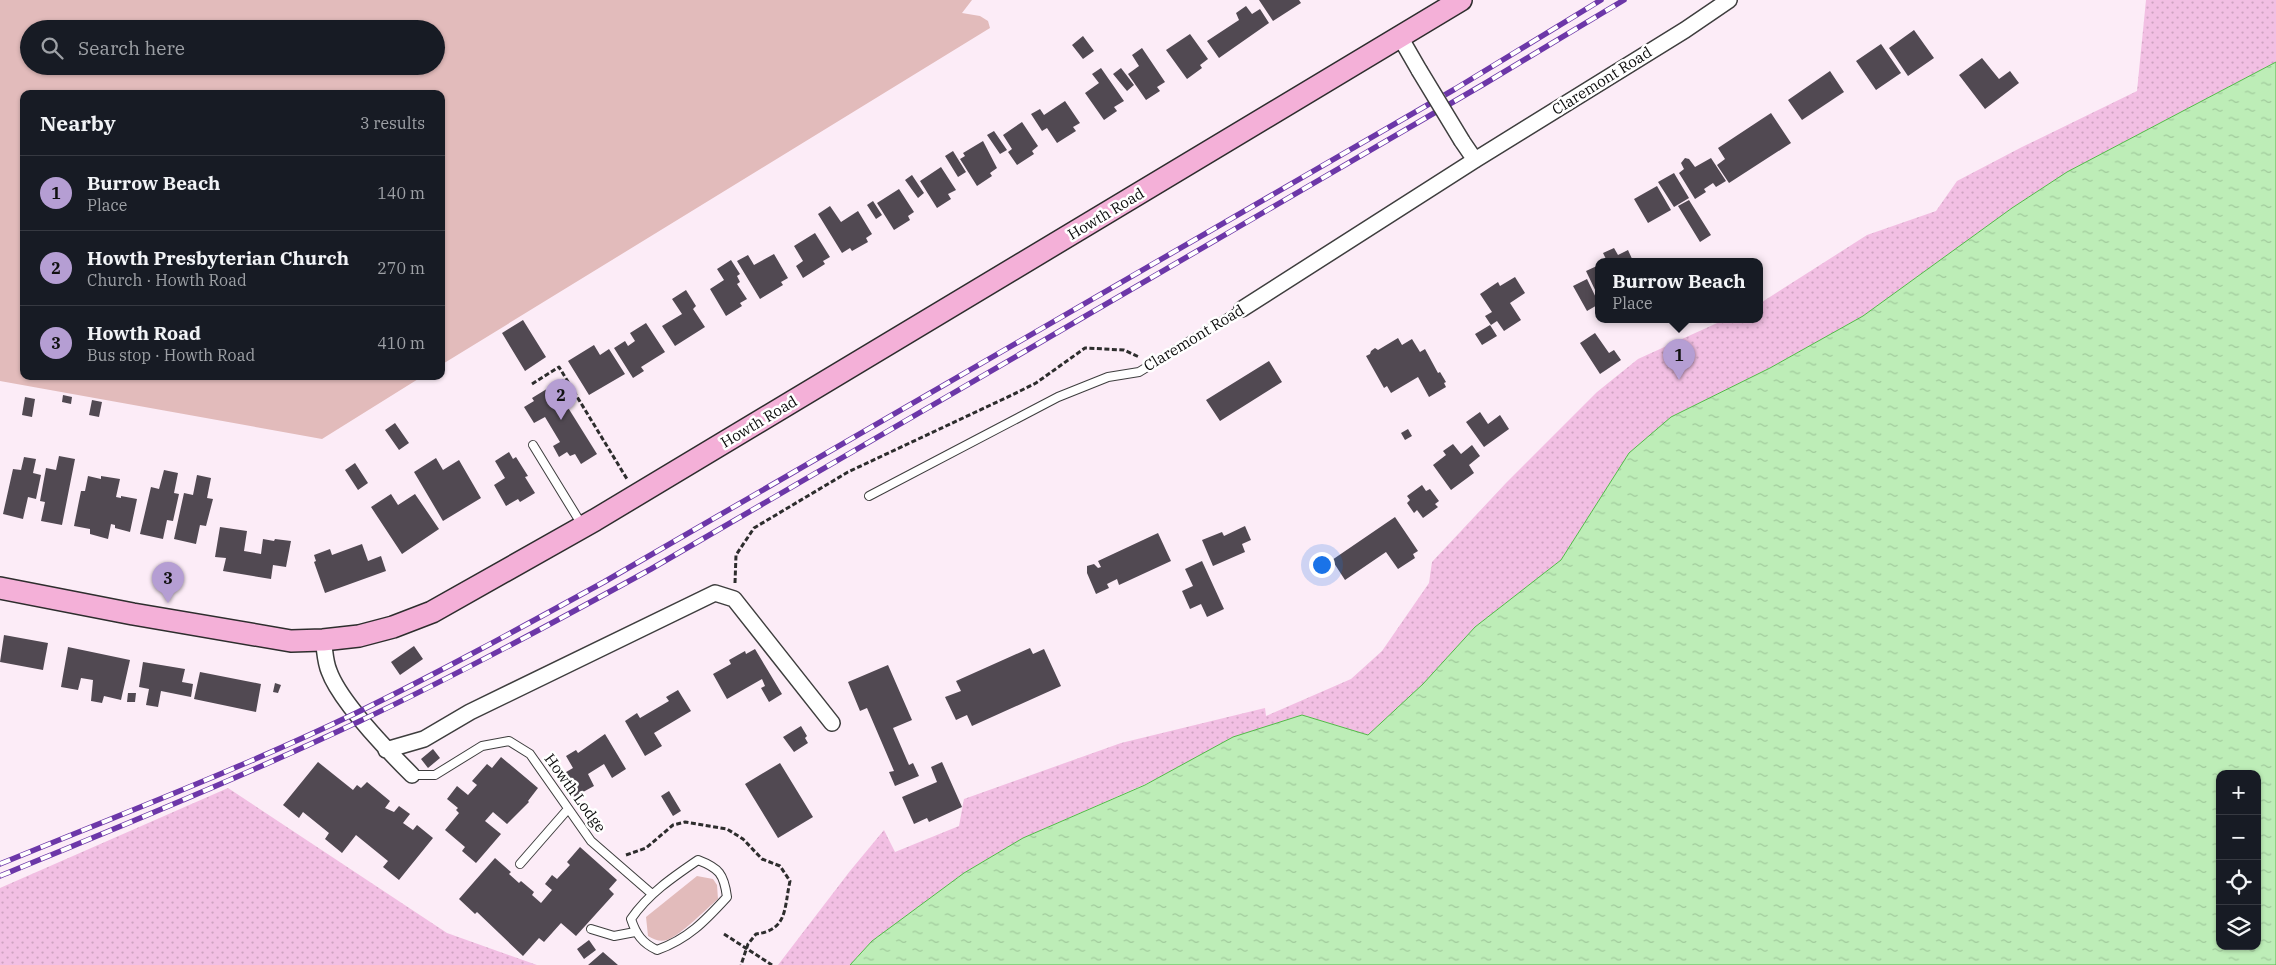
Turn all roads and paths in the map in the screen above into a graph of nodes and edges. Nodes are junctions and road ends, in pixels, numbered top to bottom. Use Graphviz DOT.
graph roads {
  1 [pos="1460,0"];
  2 [pos="1729,0"];
  3 [pos="1400,37"];
  4 [pos="1475,160"];
  5 [pos="1242,309"];
  6 [pos="1153,364"];
  7 [pos="532,384"];
  8 [pos="533,446"];
  9 [pos="628,480"];
  10 [pos="869,496"];
  11 [pos="583,526"];
  12 [pos="0,588"];
  13 [pos="734,599"];
  14 [pos="323,640"];
  15 [pos="832,723"];
  16 [pos="386,750"];
  17 [pos="412,775"];
  18 [pos="568,809"];
  19 [pos="520,864"];
  20 [pos="652,894"];
  21 [pos="591,929"];
  22 [pos="635,932"];
  23 [pos="724,934"];
  24 [pos="772,965"];
  1 -- 3 [label="main road, Howth Road"];
  2 -- 4 [label="street, Claremont Road"];
  3 -- 4 [label="street, bridge"];
  3 -- 11 [label="main road, Howth Road"];
  4 -- 5 [label="street, Claremont Road"];
  5 -- 6 [label="lane, Claremont Road"];
  6 -- 10 [label="lane, Claremont Road"];
  6 -- 13 [label="path"];
  7 -- 9 [label="path"];
  8 -- 11 [label="lane"];
  11 -- 14 [label="main road, Howth Road"];
  12 -- 14 [label="main road, Howth Road"];
  13 -- 15 [label="street"];
  13 -- 16 [label="street"];
  14 -- 16 [label="street"];
  16 -- 17 [label="street"];
  17 -- 18 [label="lane, Howth Lodge"];
  18 -- 19 [label="lane"];
  18 -- 20 [label="lane, Howth Lodge"];
  20 -- 22 [label="lane"];
  20 -- 22 [label="lane"];
  21 -- 22 [label="lane"];
  23 -- 24 [label="path"];
}
